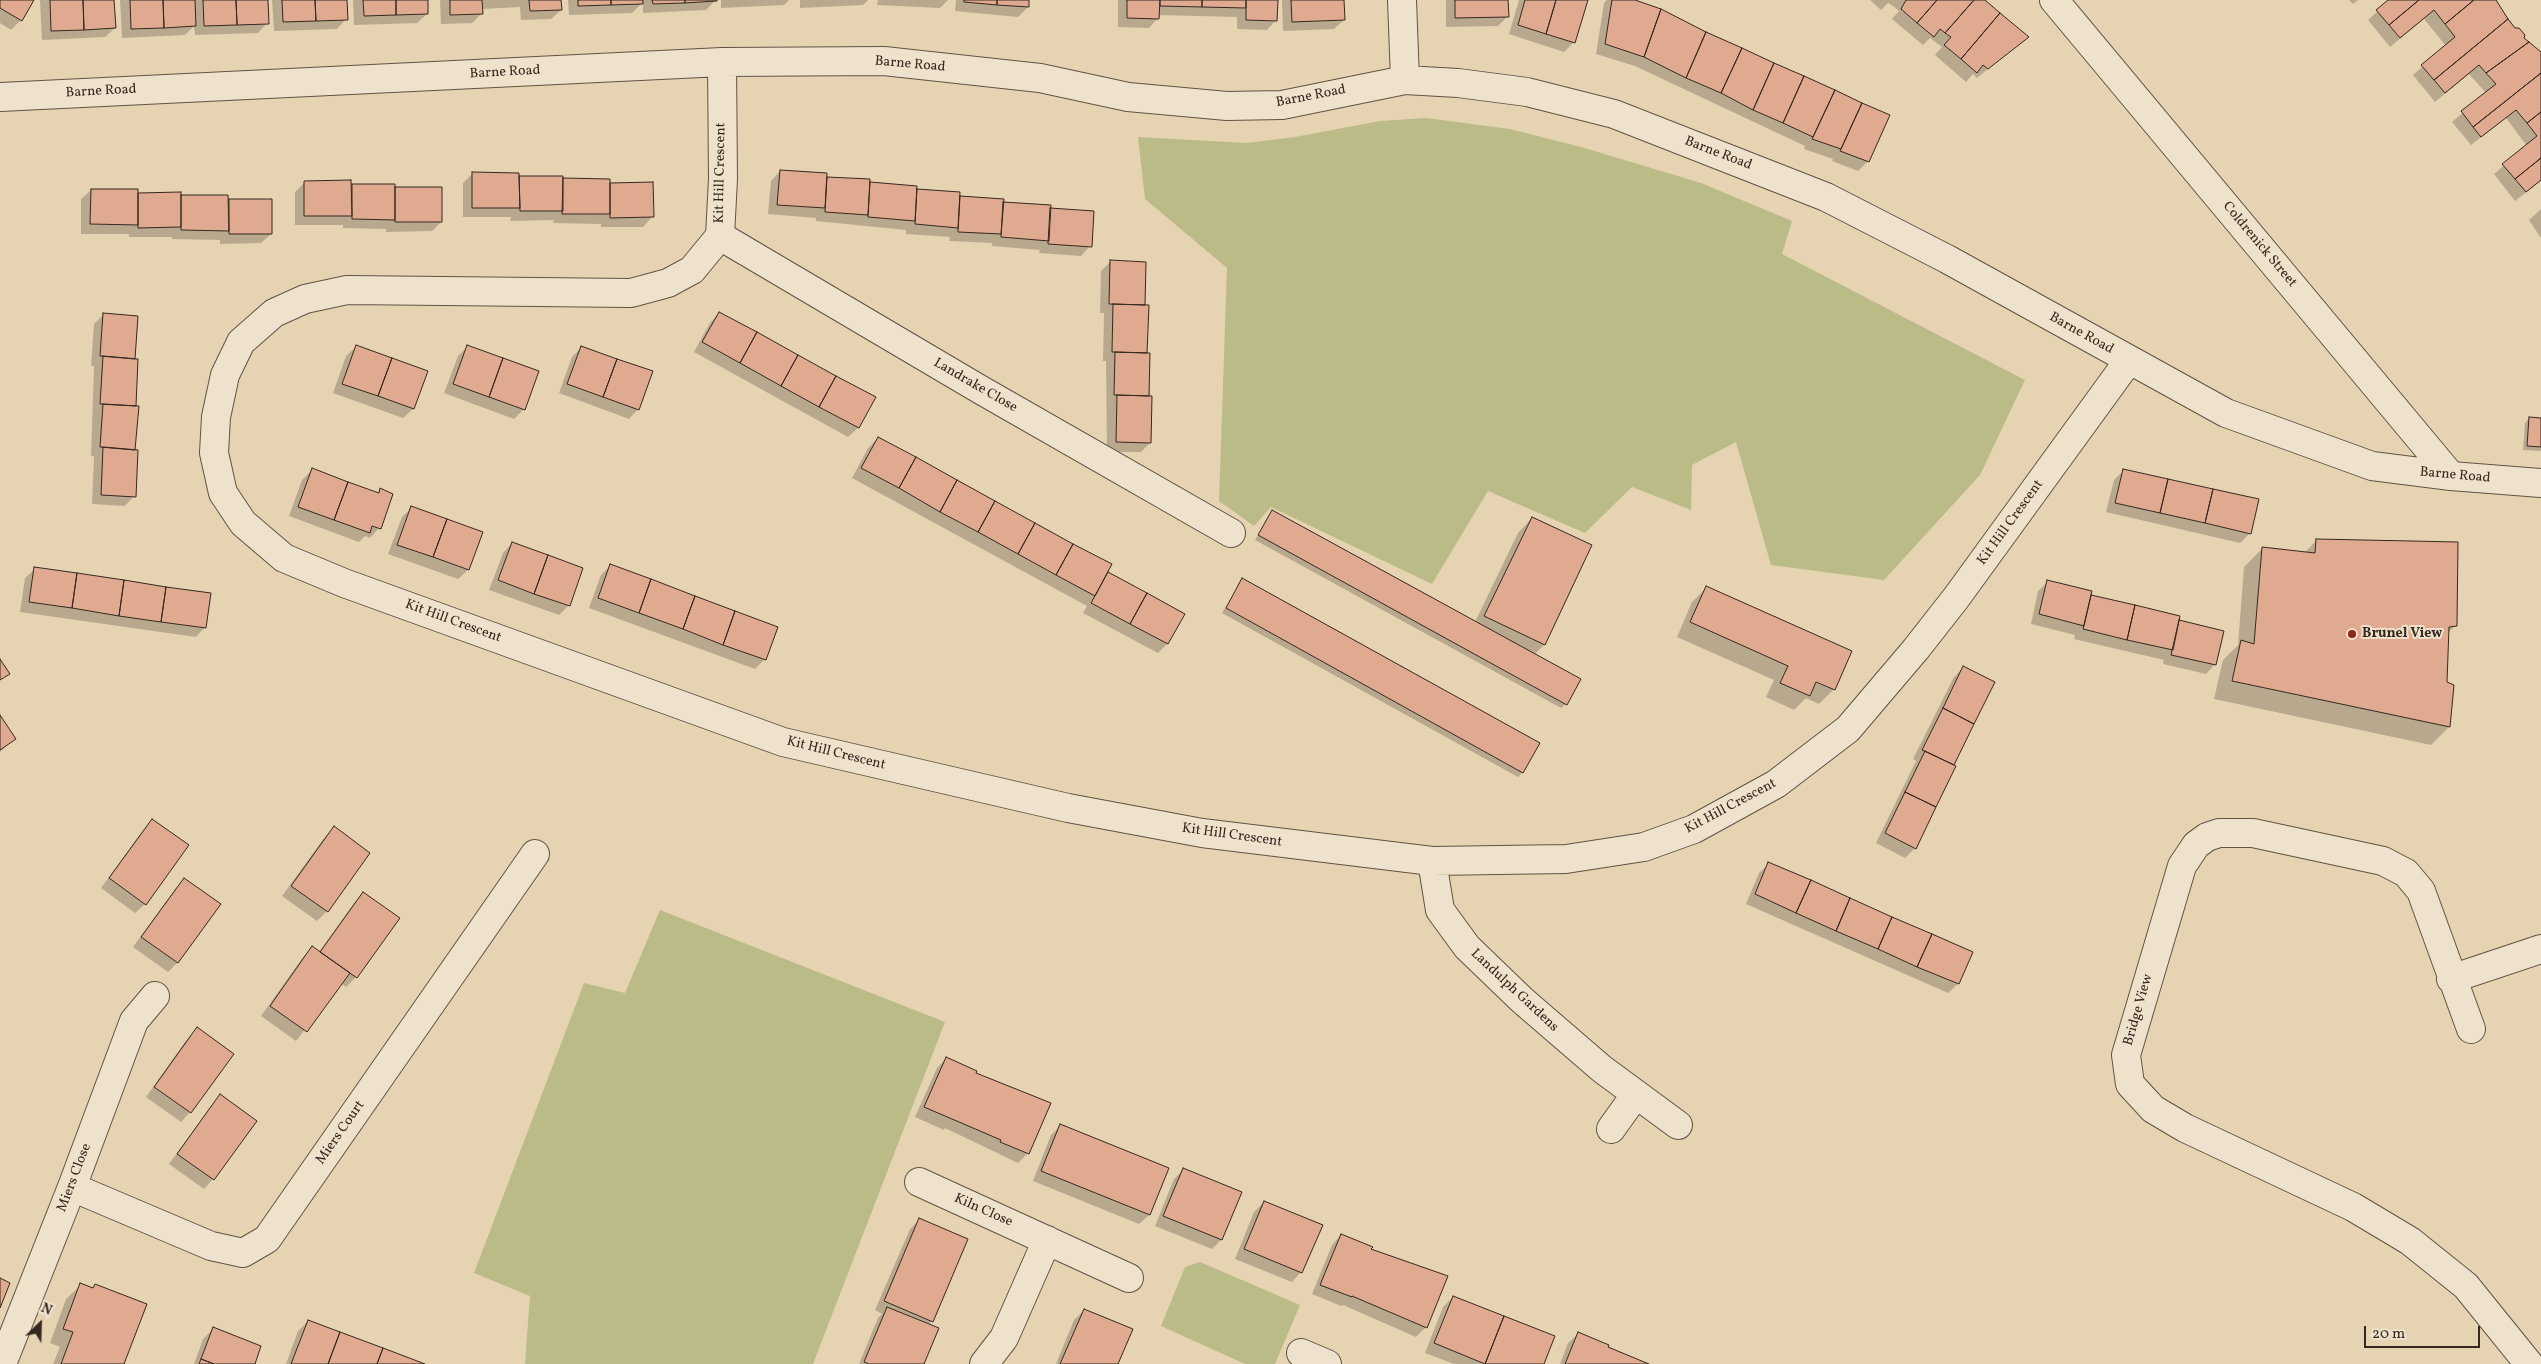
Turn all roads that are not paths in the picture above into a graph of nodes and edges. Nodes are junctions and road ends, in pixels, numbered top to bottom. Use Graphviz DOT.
graph roads {
  1 [pos="1402,0"];
  2 [pos="2061,7"];
  3 [pos="722,62"];
  4 [pos="1405,80"];
  5 [pos="0,98"];
  6 [pos="720,236"];
  7 [pos="2129,360"];
  8 [pos="2451,476"];
  9 [pos="2541,483"];
  10 [pos="1232,533"];
  11 [pos="535,854"];
  12 [pos="1432,861"];
  13 [pos="2541,949"];
  14 [pos="2451,979"];
  15 [pos="155,996"];
  16 [pos="2471,1029"];
  17 [pos="1636,1094"];
  18 [pos="1678,1125"];
  19 [pos="1611,1129"];
  20 [pos="920,1182"];
  21 [pos="72,1187"];
  22 [pos="1047,1240"];
  23 [pos="1129,1278"];
  24 [pos="1301,1353"];
  25 [pos="2,1364"];
  26 [pos="984,1364"];
  27 [pos="1327,1364"];
  28 [pos="2529,1364"];
  1 -- 4 [label="street"];
  2 -- 8 [label="street, Coldrenick Street"];
  3 -- 4 [label="street, Barne Road"];
  3 -- 5 [label="street, Barne Road"];
  3 -- 6 [label="street, Kit Hill Crescent"];
  4 -- 7 [label="street, Barne Road"];
  6 -- 10 [label="street, Landrake Close"];
  6 -- 12 [label="street, Kit Hill Crescent"];
  7 -- 8 [label="street, Barne Road"];
  7 -- 12 [label="street, Kit Hill Crescent"];
  8 -- 9 [label="street, Barne Road"];
  11 -- 21 [label="street, Miers Court"];
  12 -- 17 [label="street, Landulph Gardens"];
  13 -- 14 [label="street"];
  14 -- 16 [label="street, Bridge View"];
  14 -- 28 [label="street, Bridge View"];
  15 -- 21 [label="street, Miers Close"];
  17 -- 18 [label="street, Landulph Gardens"];
  17 -- 19 [label="street"];
  20 -- 22 [label="street, Kiln Close"];
  21 -- 25 [label="street, Miers Close"];
  22 -- 23 [label="street, Kiln Close"];
  22 -- 26 [label="street"];
  24 -- 27 [label="street"];
}
